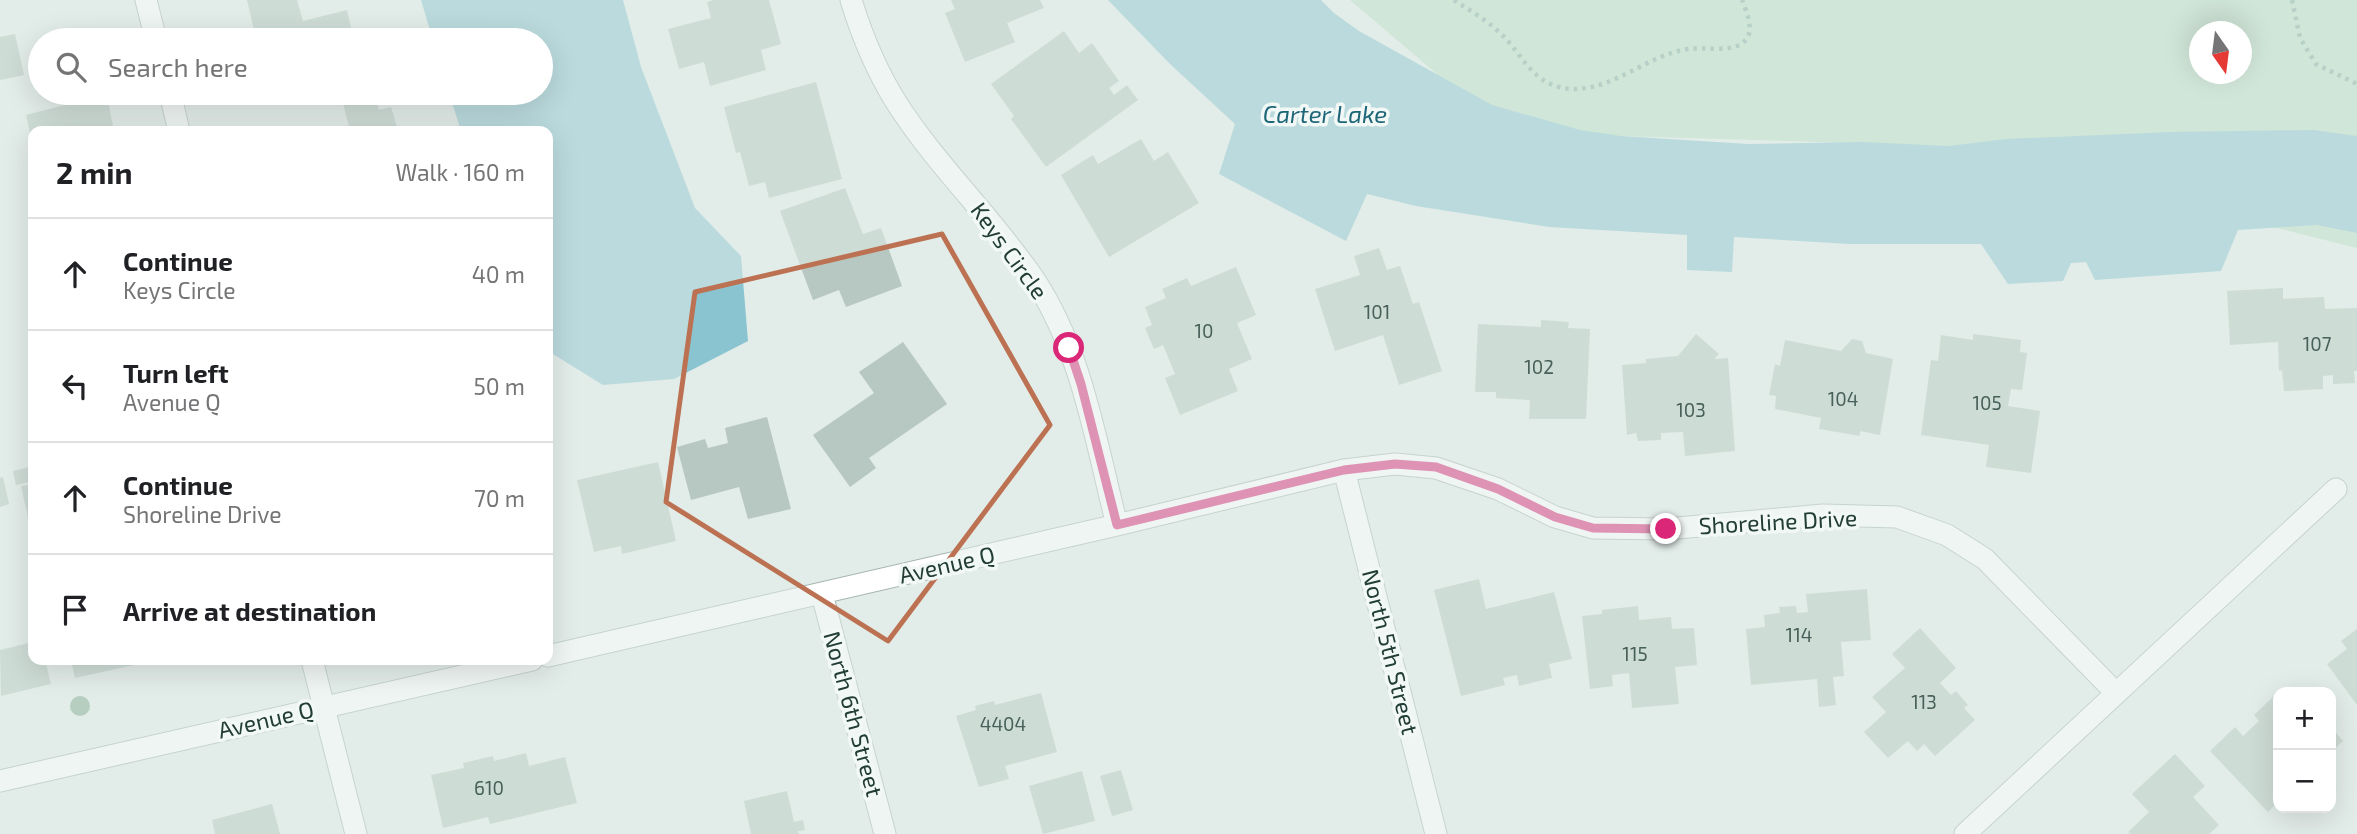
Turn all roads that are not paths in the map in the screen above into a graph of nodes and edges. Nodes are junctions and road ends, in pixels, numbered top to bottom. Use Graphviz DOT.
graph roads {
  1 [pos="146,0"];
  2 [pos="851,0"];
  3 [pos="153,28"];
  4 [pos="173,105"];
  5 [pos="178,126"];
  6 [pos="1344,470"];
  7 [pos="2336,489"];
  8 [pos="1117,525"];
  9 [pos="822,594"];
  10 [pos="553,655"];
  11 [pos="313,665"];
  12 [pos="509,665"];
  13 [pos="2116,694"];
  14 [pos="323,707"];
  15 [pos="0,781"];
  16 [pos="356,834"];
  17 [pos="885,834"];
  18 [pos="1436,834"];
  19 [pos="1965,834"];
  1 -- 3 [label="street"];
  2 -- 8 [label="street, Keys Circle"];
  4 -- 5 [label="street"];
  6 -- 8 [label="street, Avenue Q"];
  6 -- 13 [label="street, Shoreline Drive"];
  6 -- 18 [label="street, North 5th Street"];
  7 -- 13 [label="street"];
  8 -- 9 [label="street, Avenue Q"];
  9 -- 10 [label="street, Avenue Q"];
  9 -- 17 [label="street, North 6th Street"];
  11 -- 14 [label="street"];
  12 -- 14 [label="street, Avenue Q"];
  13 -- 19 [label="street"];
  14 -- 15 [label="street, Avenue Q"];
  14 -- 16 [label="street"];
}
